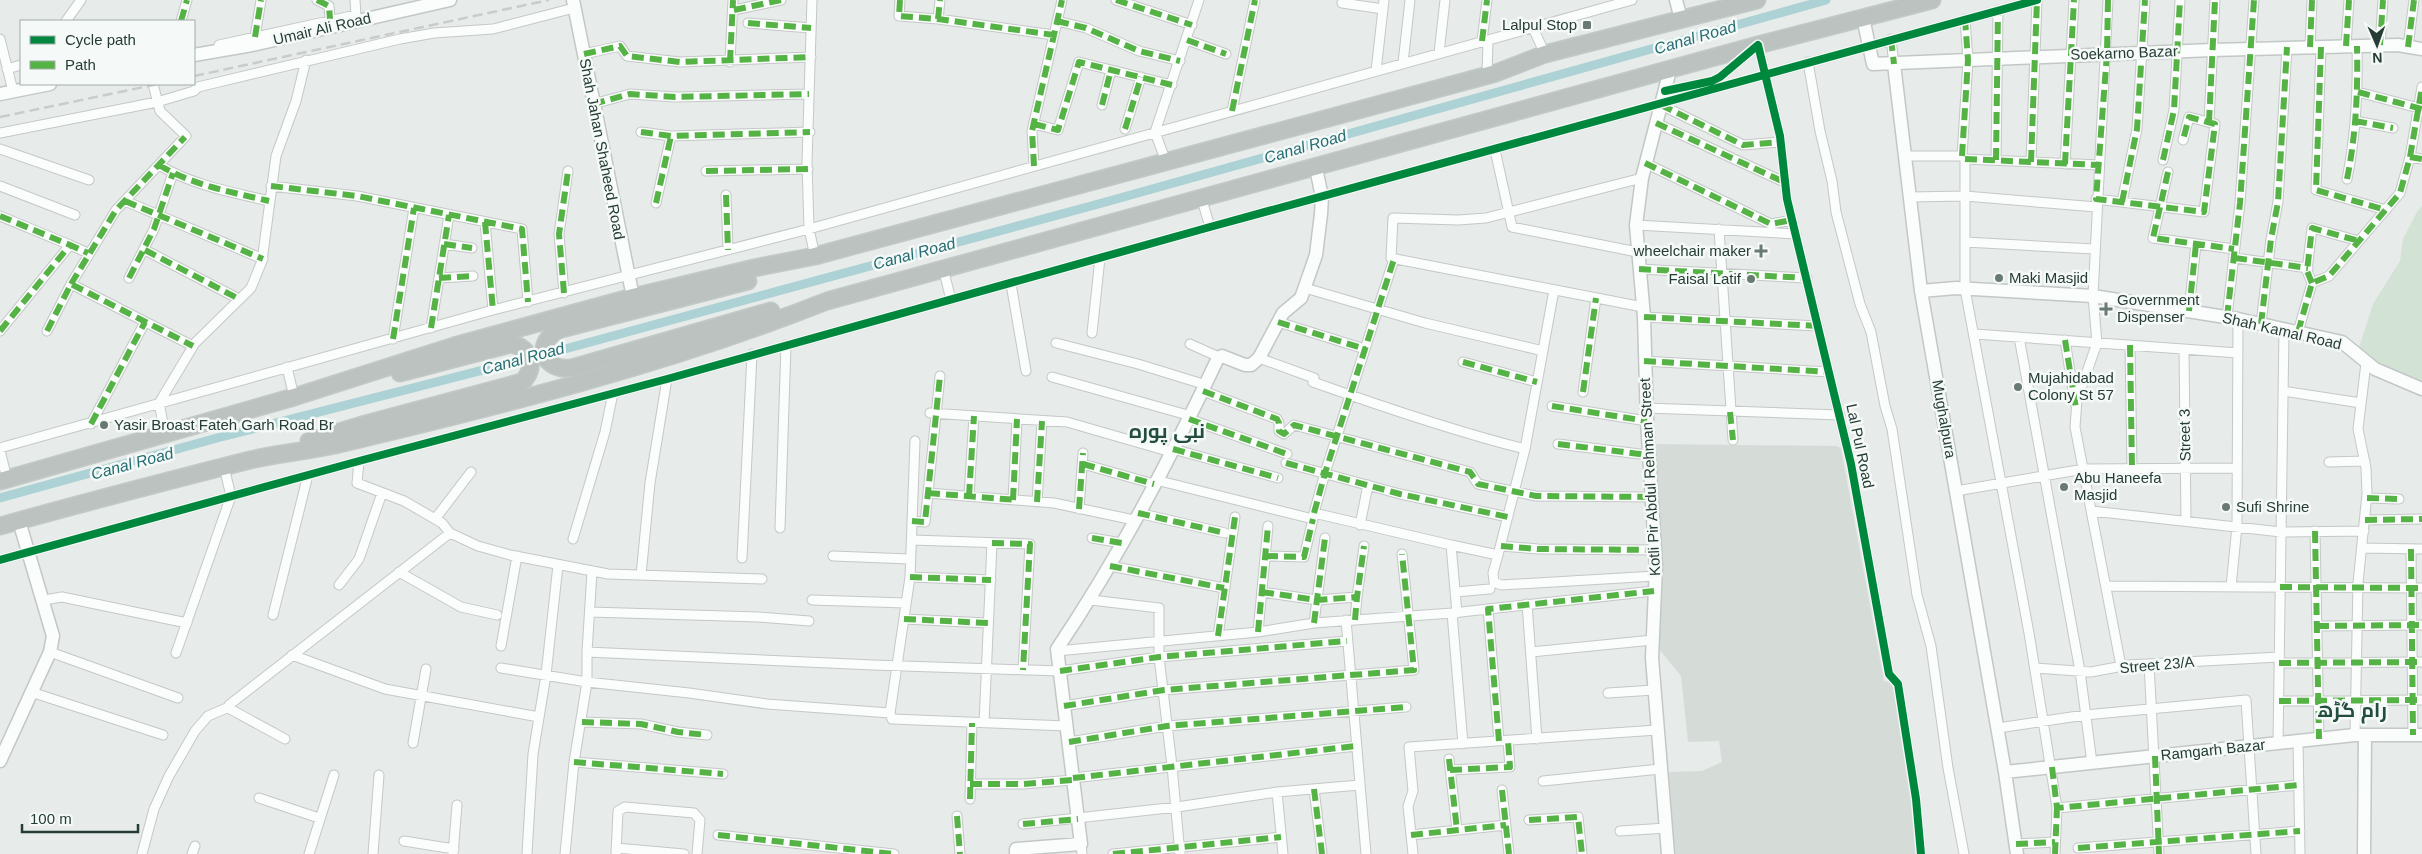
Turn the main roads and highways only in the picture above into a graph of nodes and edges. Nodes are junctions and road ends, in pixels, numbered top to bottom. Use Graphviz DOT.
graph roads {
  1 [pos="1932,0"];
  2 [pos="1749,1"];
  3 [pos="814,256"];
  4 [pos="827,301"];
  5 [pos="294,397"];
  6 [pos="252,460"];
  7 [pos="4,480"];
  8 [pos="0,526"];
  1 -- 4 [label="highway"];
  2 -- 3 [label="highway"];
  3 -- 4 [label="highway"];
  3 -- 5 [label="highway"];
  4 -- 6 [label="highway"];
  5 -- 6 [label="highway"];
  5 -- 7 [label="highway"];
  6 -- 8 [label="highway"];
}
